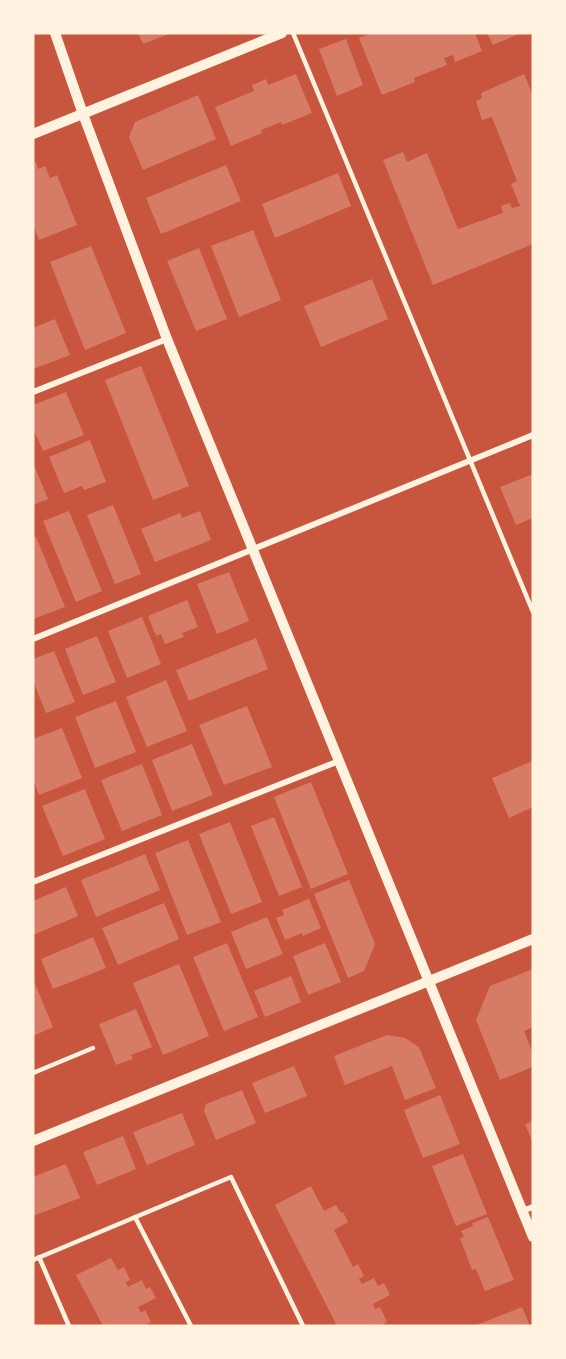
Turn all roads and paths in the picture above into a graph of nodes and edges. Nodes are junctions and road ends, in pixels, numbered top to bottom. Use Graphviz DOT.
graph roads {
  1 [pos="55,33"];
  2 [pos="282,33"];
  3 [pos="293,33"];
  4 [pos="83,114"];
  5 [pos="33,134"];
  6 [pos="167,339"];
  7 [pos="33,392"];
  8 [pos="533,435"];
  9 [pos="471,461"];
  10 [pos="253,550"];
  11 [pos="533,612"];
  12 [pos="33,639"];
  13 [pos="339,761"];
  14 [pos="33,882"];
  15 [pos="533,939"];
  16 [pos="428,982"];
  17 [pos="93,1048"];
  18 [pos="33,1073"];
  19 [pos="33,1141"];
  20 [pos="528,1209"];
  21 [pos="135,1217"];
  22 [pos="533,1237"];
  23 [pos="39,1257"];
  24 [pos="33,1260"];
  25 [pos="69,1326"];
  26 [pos="191,1326"];
  27 [pos="303,1326"];
  1 -- 4 [label="street"];
  2 -- 4 [label="street"];
  3 -- 9 [label="lane"];
  4 -- 5 [label="street"];
  4 -- 6 [label="street"];
  6 -- 7 [label="street"];
  6 -- 10 [label="street"];
  8 -- 9 [label="street"];
  9 -- 10 [label="street"];
  9 -- 11 [label="lane"];
  10 -- 12 [label="street"];
  10 -- 13 [label="street"];
  13 -- 14 [label="street"];
  13 -- 16 [label="street"];
  15 -- 16 [label="street"];
  16 -- 19 [label="street"];
  16 -- 20 [label="street"];
  17 -- 18 [label="lane"];
  20 -- 22 [label="street"];
  21 -- 23 [label="lane"];
  21 -- 26 [label="lane"];
  21 -- 27 [label="lane"];
  23 -- 24 [label="lane"];
  23 -- 25 [label="lane"];
}
